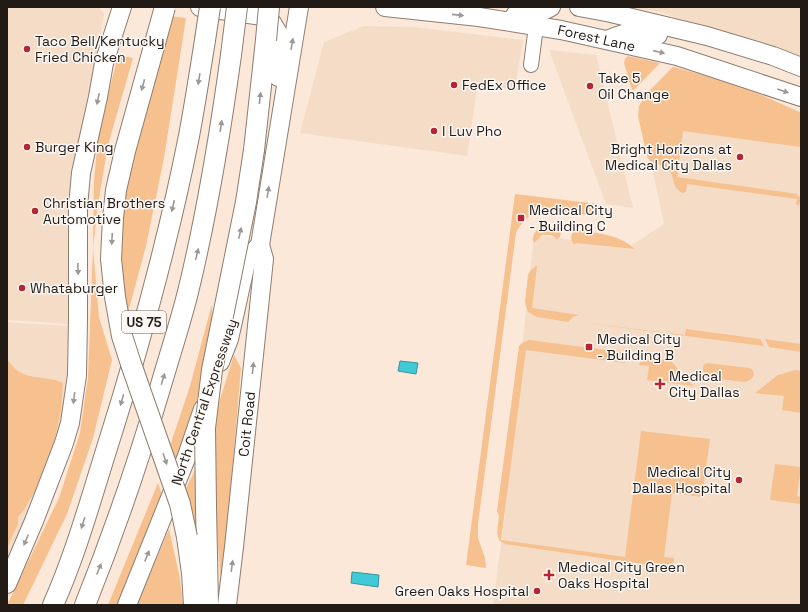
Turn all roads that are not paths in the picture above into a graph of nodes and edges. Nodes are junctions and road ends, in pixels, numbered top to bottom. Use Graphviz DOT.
graph roads {
  1 [pos="108,7"];
  2 [pos="122,7"];
  3 [pos="131,7"];
  4 [pos="165,7"];
  5 [pos="200,7"];
  6 [pos="210,7"];
  7 [pos="237,7"];
  8 [pos="270,7"];
  9 [pos="299,7"];
  10 [pos="385,7"];
  11 [pos="551,7"];
  12 [pos="557,7"];
  13 [pos="579,7"];
  14 [pos="478,17"];
  15 [pos="536,26"];
  16 [pos="561,30"];
  17 [pos="607,40"];
  18 [pos="753,49"];
  19 [pos="109,52"];
  20 [pos="531,65"];
  21 [pos="801,66"];
  22 [pos="801,97"];
  23 [pos="279,124"];
  24 [pos="260,245"];
  25 [pos="7,584"];
  26 [pos="53,602"];
  27 [pos="85,605"];
  28 [pos="127,605"];
  29 [pos="194,605"];
  30 [pos="208,605"];
  31 [pos="226,605"];
  1 -- 19 [label="main road"];
  2 -- 19 [label="main road"];
  3 -- 19 [label="main road"];
  4 -- 29 [label="highway, one-way, bridge"];
  5 -- 23 [label="main road"];
  6 -- 26 [label="highway, US 75, one-way, bridge"];
  27 -- 7 [label="highway, US 75, one-way, bridge"];
  30 -- 8 [label="highway, one-way, bridge"];
  23 -- 9 [label="main road, one-way"];
  10 -- 14 [label="main road, Forest Lane, one-way"];
  11 -- 14 [label="main road"];
  12 -- 16 [label="main road"];
  13 -- 18 [label="main road, Forest Lane"];
  14 -- 15 [label="main road, Forest Lane"];
  15 -- 16 [label="main road, Forest Lane"];
  15 -- 20 [label="street"];
  16 -- 17 [label="main road, Forest Lane"];
  17 -- 18 [label="main road"];
  17 -- 22 [label="main road, Forest Lane, one-way"];
  18 -- 21 [label="main road, Forest Lane"];
  19 -- 25 [label="main road, one-way"];
  24 -- 23 [label="main road, one-way"];
  28 -- 24 [label="main road, North Central Expressway, one-way"];
  31 -- 24 [label="main road, Coit Road, one-way"];
}
